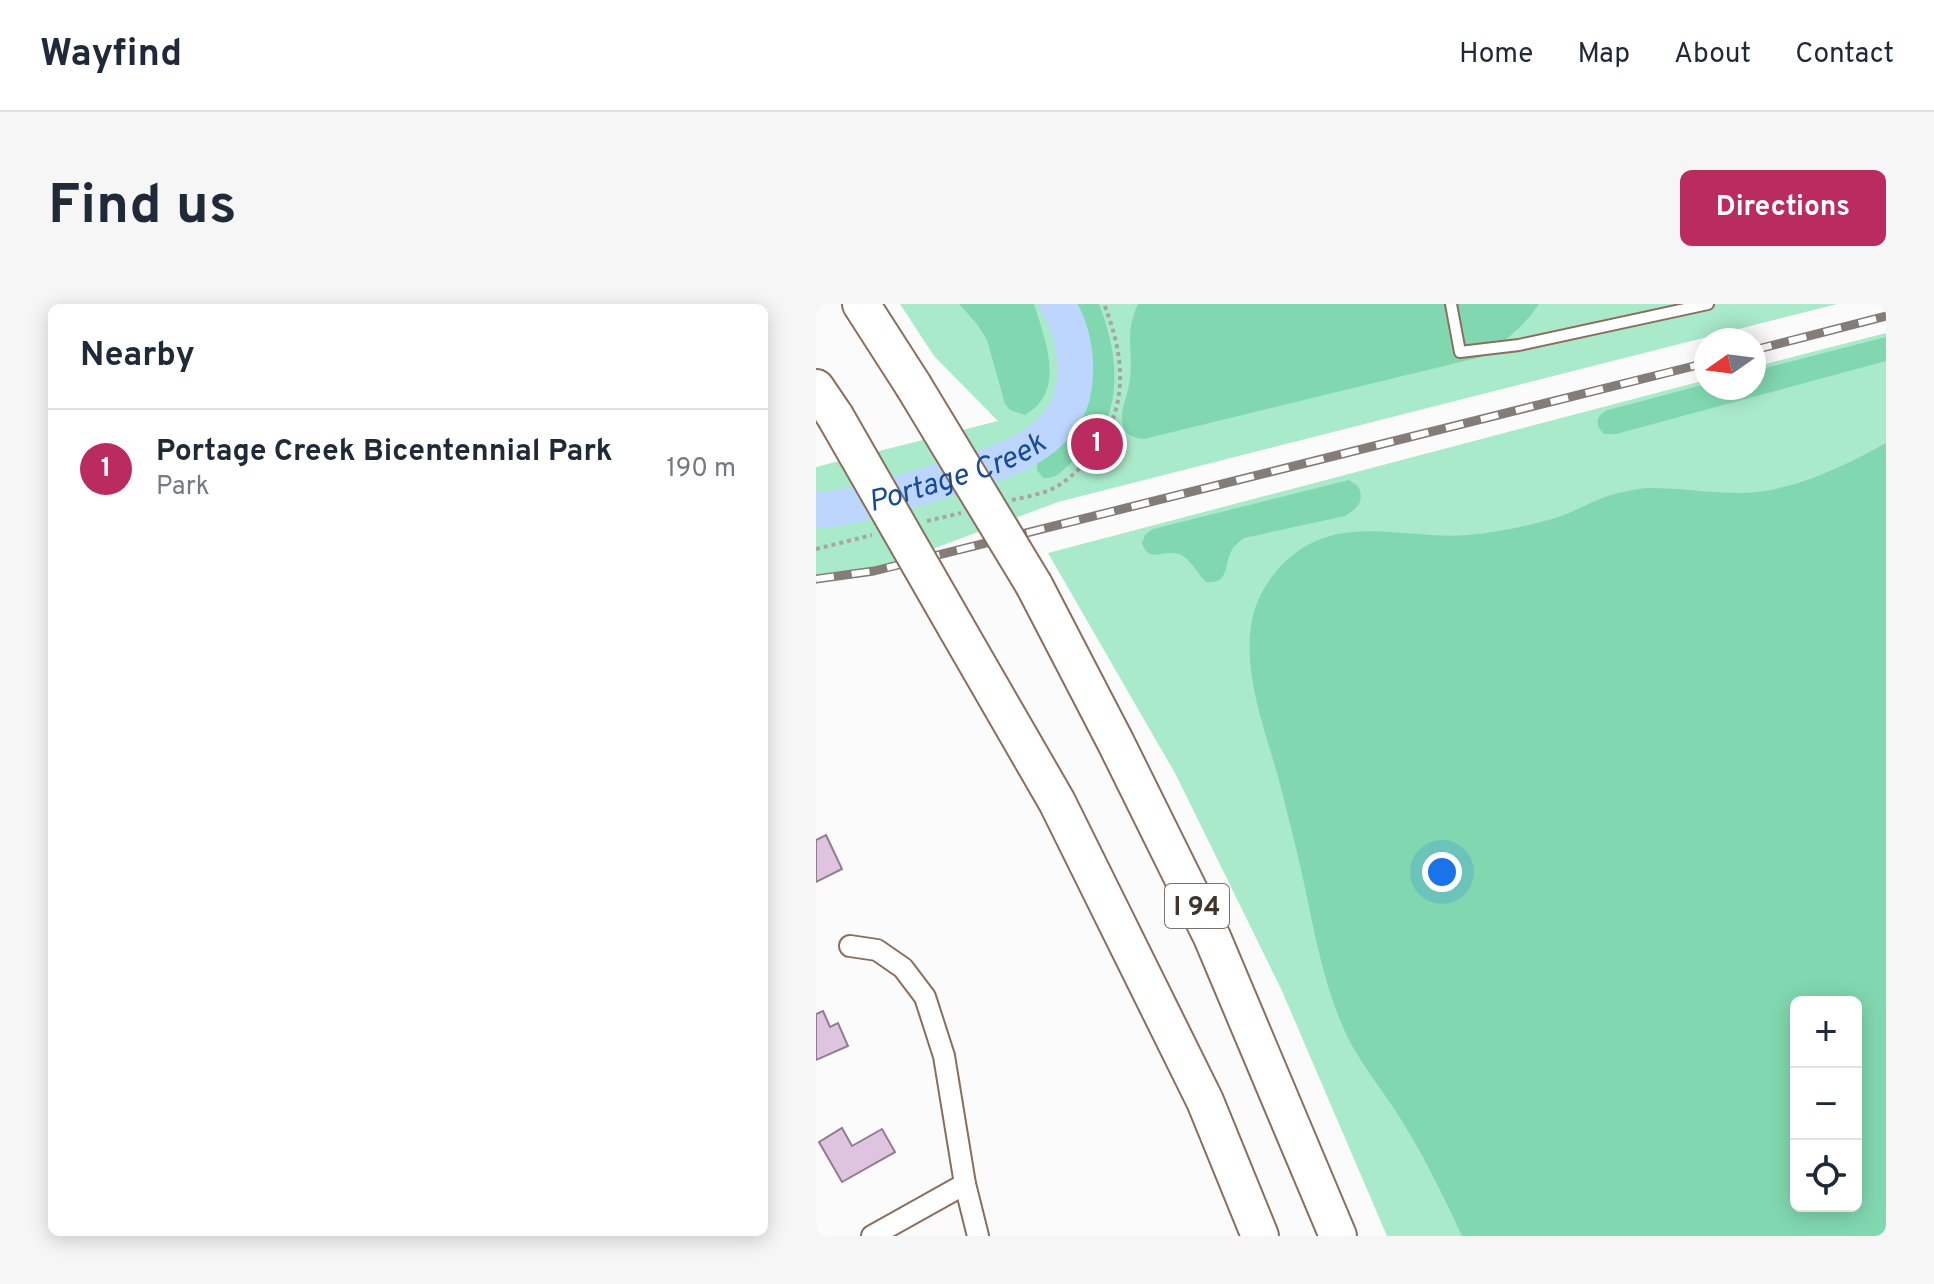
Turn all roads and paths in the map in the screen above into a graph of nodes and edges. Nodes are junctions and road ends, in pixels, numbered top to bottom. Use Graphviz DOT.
graph roads {
  1 [pos="861,304"];
  2 [pos="1104,304"];
  3 [pos="1451,304"];
  4 [pos="1708,304"];
  5 [pos="826,402"];
  6 [pos="1000,503"];
  7 [pos="972,510"];
  8 [pos="914,524"];
  9 [pos="885,531"];
  10 [pos="816,549"];
  11 [pos="850,946"];
  12 [pos="965,1184"];
  13 [pos="872,1236"];
  14 [pos="978,1236"];
  15 [pos="1260,1236"];
  16 [pos="1338,1236"];
  1 -- 16 [label="highway, I 94, bridge"];
  2 -- 6 [label="path"];
  3 -- 4 [label="lane"];
  5 -- 15 [label="highway, I 94, bridge"];
  7 -- 8 [label="path"];
  9 -- 10 [label="path"];
  11 -- 12 [label="street"];
  12 -- 13 [label="street"];
  12 -- 14 [label="street"];
}
